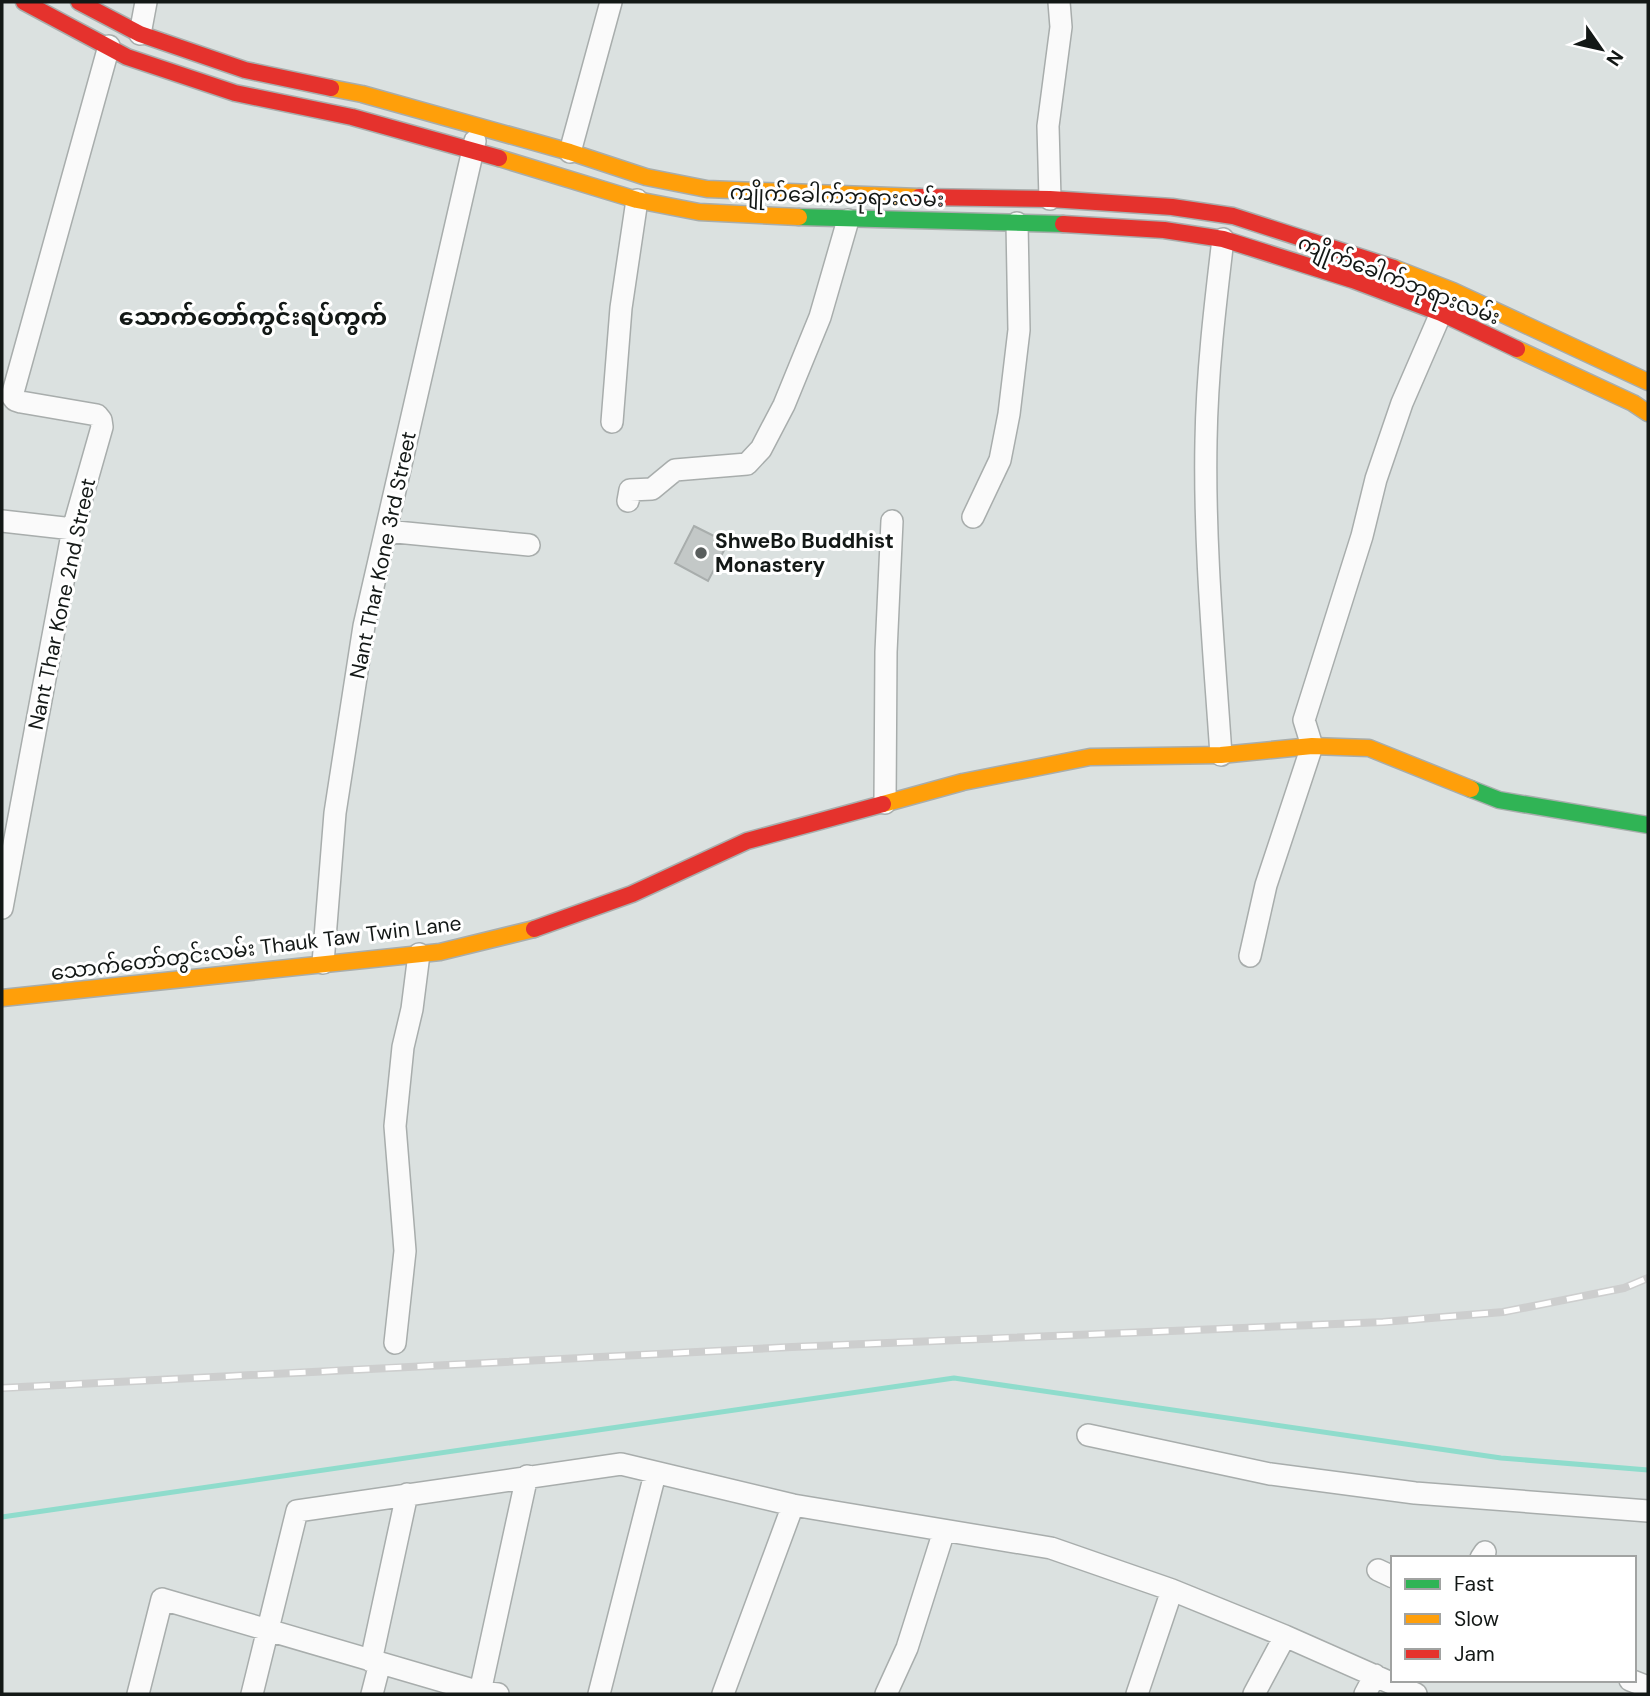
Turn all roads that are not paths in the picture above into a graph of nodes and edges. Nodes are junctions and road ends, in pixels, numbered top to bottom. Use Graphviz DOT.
graph roads {
  1 [pos="24,2"];
  2 [pos="79,2"];
  3 [pos="146,2"];
  4 [pos="611,2"];
  5 [pos="1059,2"];
  6 [pos="140,34"];
  7 [pos="109,46"];
  8 [pos="479,127"];
  9 [pos="472,150"];
  10 [pos="570,152"];
  11 [pos="1050,199"];
  12 [pos="637,200"];
  13 [pos="848,220"];
  14 [pos="1017,223"];
  15 [pos="1223,239"];
  16 [pos="1441,313"];
  17 [pos="1648,382"];
  18 [pos="1648,413"];
  19 [pos="612,422"];
  20 [pos="628,501"];
  21 [pos="973,517"];
  22 [pos="2,521"];
  23 [pos="892,522"];
  24 [pos="74,529"];
  25 [pos="386,531"];
  26 [pos="528,545"];
  27 [pos="1312,746"];
  28 [pos="1220,755"];
  29 [pos="885,803"];
  30 [pos="1648,825"];
  31 [pos="2,908"];
  32 [pos="419,954"];
  33 [pos="1250,956"];
  34 [pos="323,964"];
  35 [pos="2,998"];
  36 [pos="395,1343"];
  37 [pos="1088,1435"];
  38 [pos="655,1474"];
  39 [pos="527,1476"];
  40 [pos="407,1494"];
  41 [pos="793,1505"];
  42 [pos="1648,1511"];
  43 [pos="944,1531"];
  44 [pos="1172,1590"];
  45 [pos="266,1631"];
  46 [pos="1285,1636"];
  47 [pos="375,1662"];
  48 [pos="1375,1675"];
  49 [pos="489,1693"];
  50 [pos="138,1694"];
  51 [pos="252,1694"];
  52 [pos="372,1694"];
  53 [pos="599,1694"];
  54 [pos="723,1694"];
  55 [pos="886,1694"];
  56 [pos="1137,1694"];
  57 [pos="1254,1694"];
  58 [pos="1365,1694"];
  59 [pos="1418,1694"];
  1 -- 7 [label="main road, ကျိုက်ခေါက်ဘုရားလမ်း"];
  2 -- 6 [label="main road, ကျိုက်ခေါက်ဘုရားလမ်း"];
  3 -- 6 [label="street"];
  4 -- 10 [label="street"];
  5 -- 11 [label="street"];
  6 -- 8 [label="main road, ကျိုက်ခေါက်ဘုရားလမ်း"];
  7 -- 9 [label="main road, ကျိုက်ခေါက်ဘုရားလမ်း"];
  7 -- 24 [label="street, Nant Thar Kone 2nd Street"];
  8 -- 9 [label="street, Nant Thar Kone 3rd Street"];
  8 -- 10 [label="main road, ကျိုက်ခေါက်ဘုရားလမ်း"];
  9 -- 12 [label="main road, ကျိုက်ခေါက်ဘုရားလမ်း"];
  9 -- 25 [label="street, Nant Thar Kone 3rd Street"];
  10 -- 11 [label="main road, ကျိုက်ခေါက်ဘုရားလမ်း"];
  11 -- 17 [label="main road, ကျိုက်ခေါက်ဘုရားလမ်း"];
  12 -- 13 [label="main road, ကျိုက်ခေါက်ဘုရားလမ်း"];
  12 -- 19 [label="street"];
  13 -- 14 [label="main road, ကျိုက်ခေါက်ဘုရားလမ်း"];
  13 -- 20 [label="street"];
  14 -- 15 [label="main road, ကျိုက်ခေါက်ဘုရားလမ်း"];
  14 -- 21 [label="street"];
  15 -- 16 [label="main road, ကျိုက်ခေါက်ဘုရားလမ်း"];
  15 -- 28 [label="street"];
  16 -- 18 [label="main road, ကျိုက်ခေါက်ဘုရားလမ်း"];
  16 -- 27 [label="street"];
  22 -- 24 [label="street"];
  23 -- 29 [label="street"];
  24 -- 31 [label="street, Nant Thar Kone 2nd Street"];
  25 -- 26 [label="street"];
  25 -- 34 [label="street, Nant Thar Kone 3rd Street"];
  27 -- 28 [label="main road, သောက်တော်တွင်းလမ်း Thauk Taw Twin Lane"];
  27 -- 30 [label="main road, သောက်တော်တွင်းလမ်း Thauk Taw Twin Lane"];
  27 -- 33 [label="street"];
  28 -- 29 [label="main road, သောက်တော်တွင်းလမ်း Thauk Taw Twin Lane"];
  29 -- 32 [label="main road, သောက်တော်တွင်းလမ်း Thauk Taw Twin Lane"];
  32 -- 34 [label="main road, သောက်တော်တွင်းလမ်း Thauk Taw Twin Lane"];
  32 -- 36 [label="street"];
  34 -- 35 [label="main road, သောက်တော်တွင်းလမ်း Thauk Taw Twin Lane"];
  37 -- 42 [label="street"];
  38 -- 39 [label="street"];
  38 -- 41 [label="street"];
  38 -- 53 [label="street"];
  39 -- 40 [label="street"];
  39 -- 49 [label="street"];
  40 -- 45 [label="street"];
  40 -- 47 [label="street"];
  41 -- 43 [label="street"];
  41 -- 54 [label="street"];
  43 -- 44 [label="street"];
  43 -- 55 [label="street"];
  44 -- 46 [label="street"];
  44 -- 56 [label="street"];
  45 -- 47 [label="street"];
  45 -- 50 [label="street"];
  45 -- 51 [label="street"];
  46 -- 48 [label="street"];
  46 -- 57 [label="street"];
  47 -- 49 [label="street"];
  47 -- 52 [label="street"];
  48 -- 58 [label="street"];
  48 -- 59 [label="street"];
}
